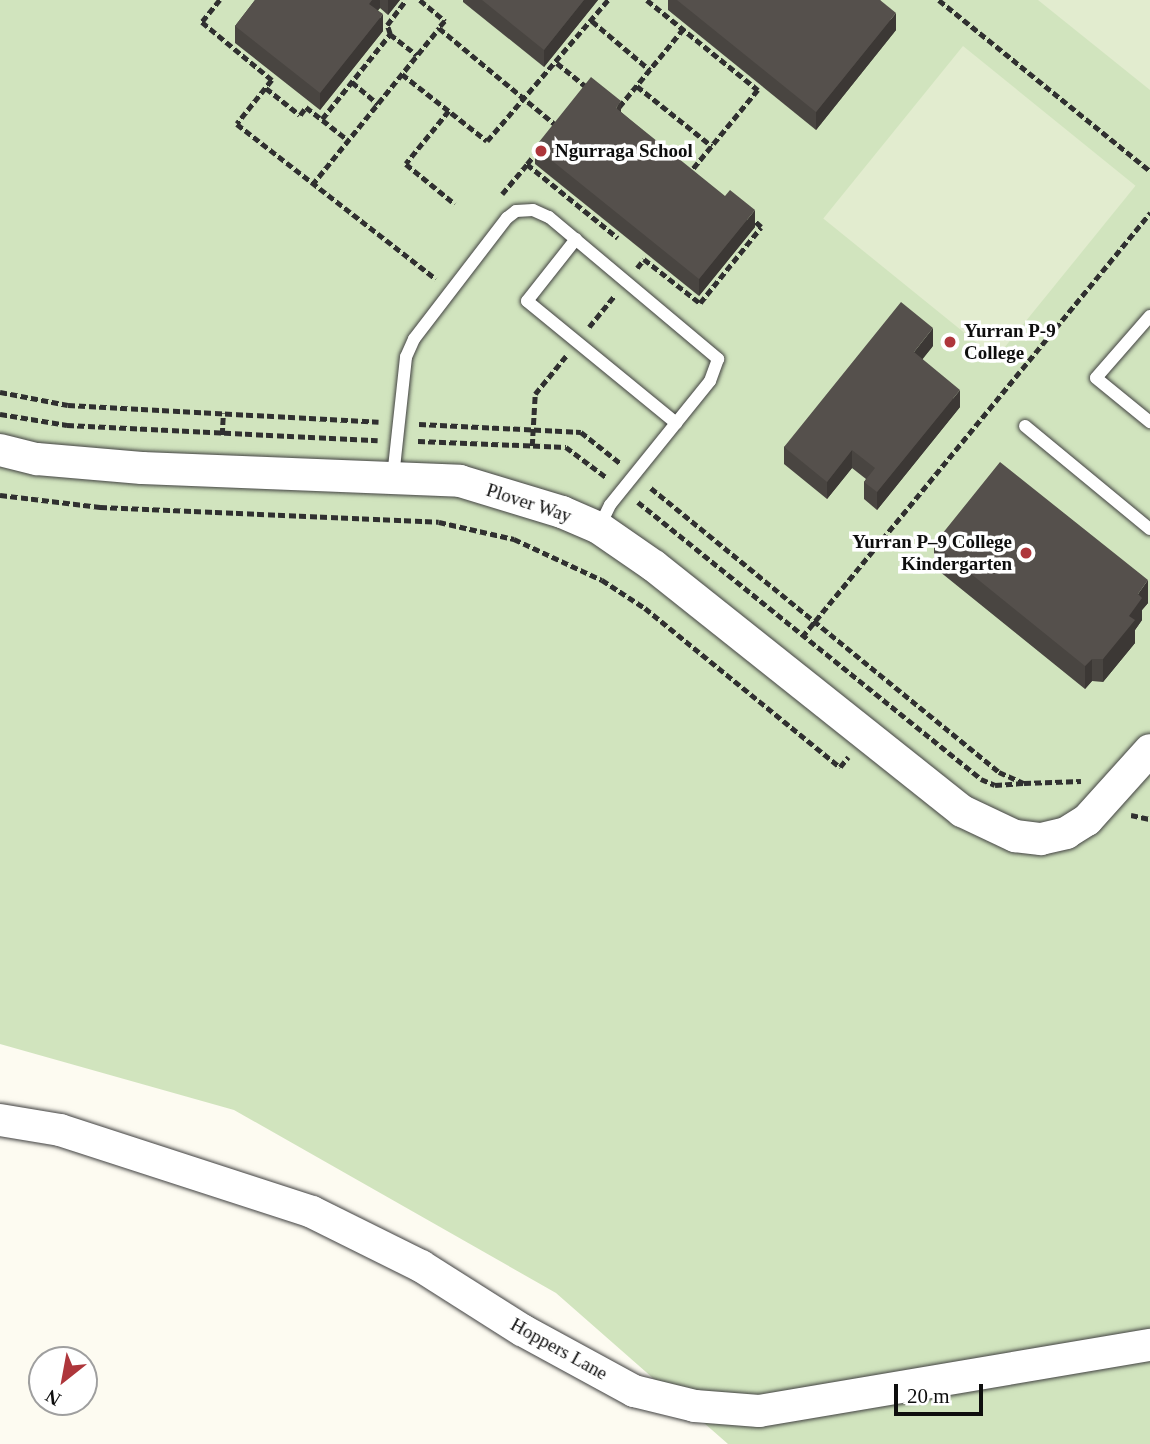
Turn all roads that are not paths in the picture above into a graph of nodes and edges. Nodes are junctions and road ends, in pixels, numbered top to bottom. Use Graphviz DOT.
graph roads {
  1 [pos="576,239"];
  2 [pos="1150,316"];
  3 [pos="676,422"];
  4 [pos="1150,422"];
  5 [pos="1025,426"];
  6 [pos="0,450"];
  7 [pos="393,477"];
  8 [pos="599,528"];
  9 [pos="1150,529"];
  10 [pos="1150,750"];
  11 [pos="0,1120"];
  12 [pos="1150,1345"];
  1 -- 3 [label="lane"];
  1 -- 3 [label="lane"];
  1 -- 7 [label="lane"];
  2 -- 4 [label="lane"];
  3 -- 8 [label="lane"];
  5 -- 9 [label="lane"];
  6 -- 7 [label="street, Plover Way"];
  7 -- 8 [label="street, Plover Way"];
  8 -- 10 [label="street, Plover Way"];
  11 -- 12 [label="street, Hoppers Lane"];
}
